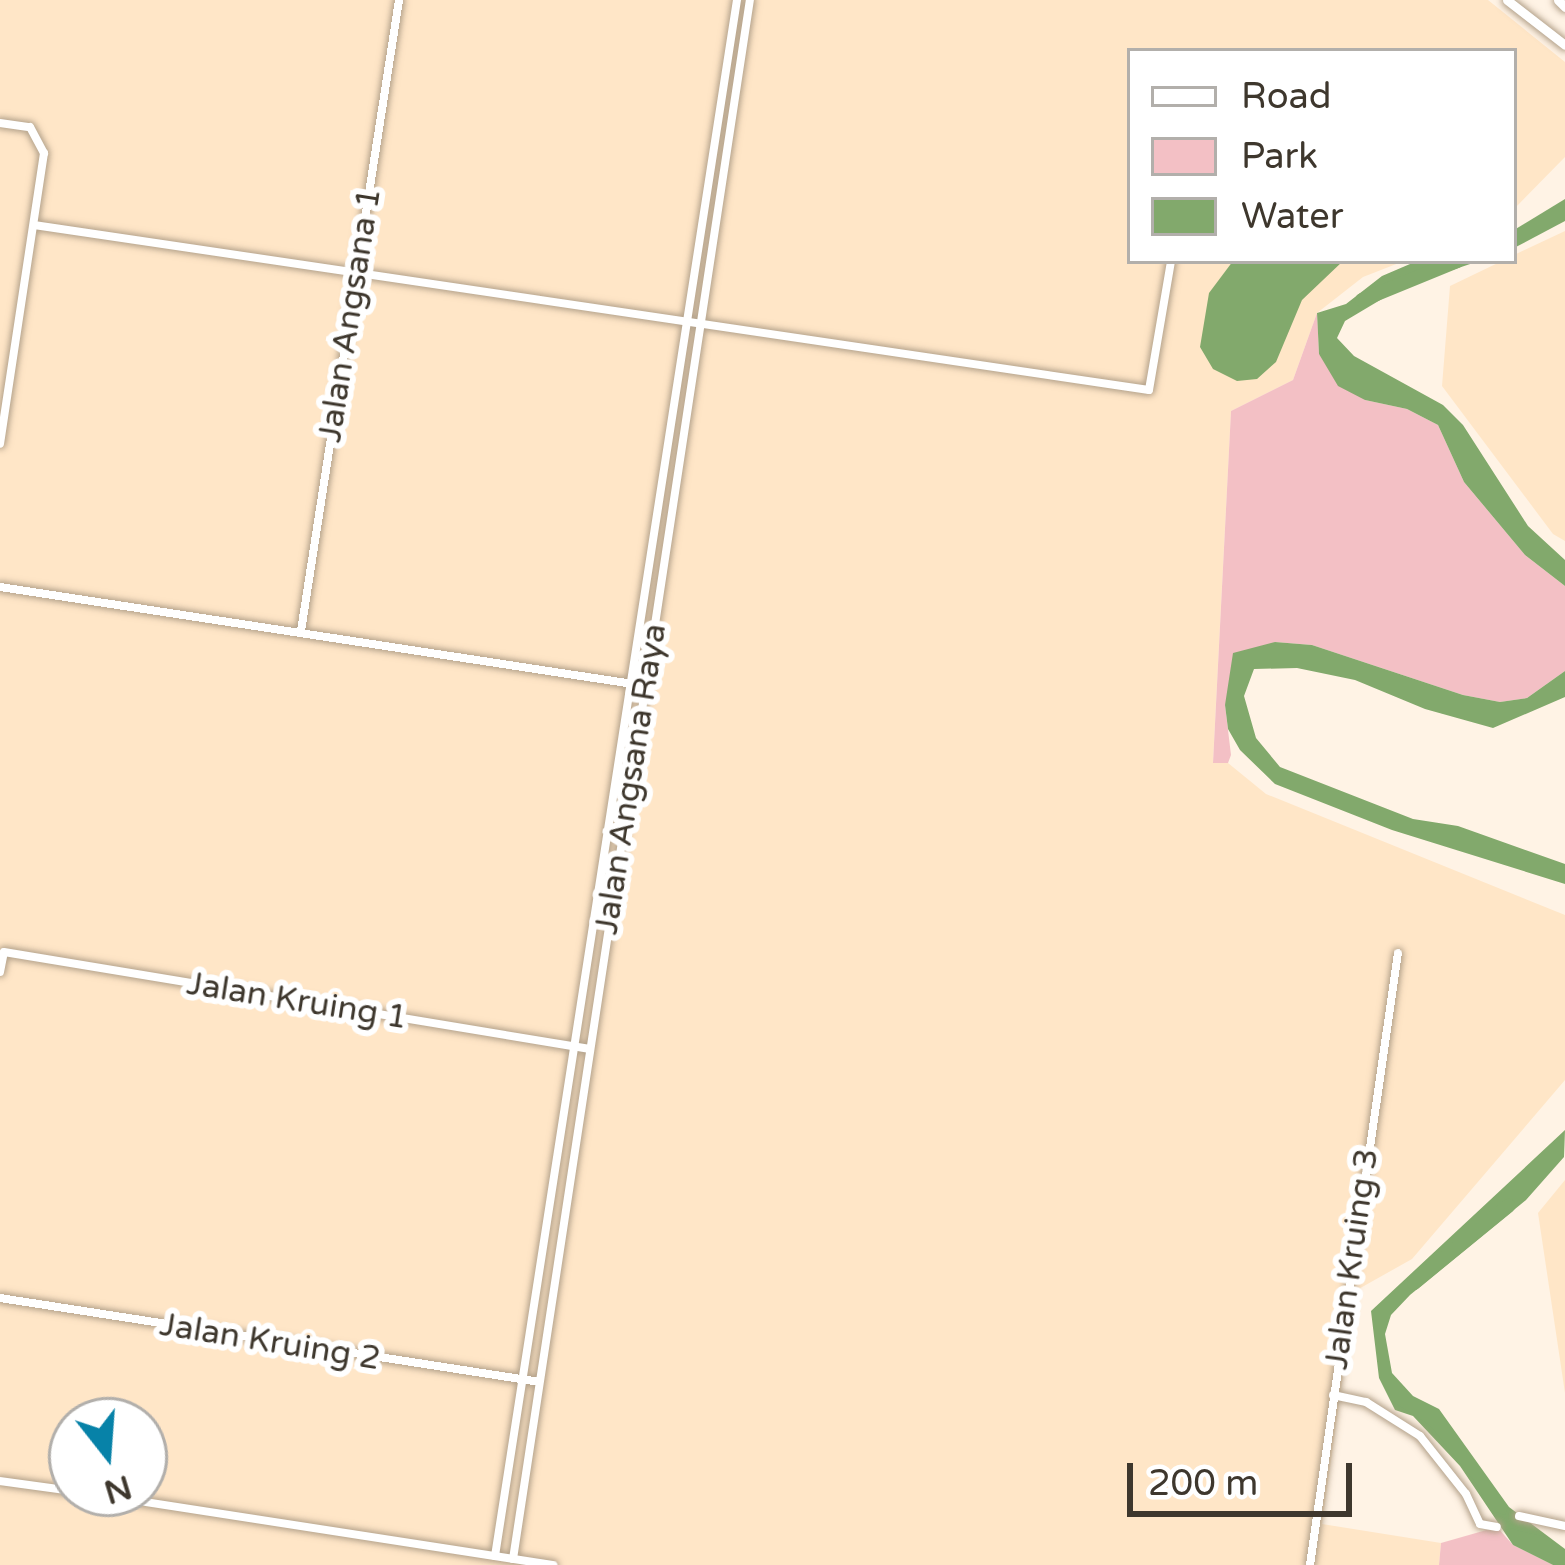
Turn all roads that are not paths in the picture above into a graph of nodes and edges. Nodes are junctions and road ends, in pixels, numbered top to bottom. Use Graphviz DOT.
graph roads {
  1 [pos="399,0"];
  2 [pos="737,0"];
  3 [pos="751,0"];
  4 [pos="1558,0"];
  5 [pos="1509,1"];
  6 [pos="1565,7"];
  7 [pos="1565,45"];
  8 [pos="0,123"];
  9 [pos="34,225"];
  10 [pos="1171,264"];
  11 [pos="356,272"];
  12 [pos="687,320"];
  13 [pos="700,323"];
  14 [pos="0,444"];
  15 [pos="0,587"];
  16 [pos="301,631"];
  17 [pos="630,683"];
  18 [pos="645,686"];
  19 [pos="1398,953"];
  20 [pos="0,972"];
  21 [pos="574,1047"];
  22 [pos="590,1049"];
  23 [pos="0,1298"];
  24 [pos="523,1380"];
  25 [pos="540,1382"];
  26 [pos="1333,1395"];
  27 [pos="0,1481"];
  28 [pos="48,1487"];
  29 [pos="168,1506"];
  30 [pos="1519,1516"];
  31 [pos="1565,1526"];
  32 [pos="1496,1527"];
  33 [pos="495,1556"];
  34 [pos="513,1559"];
  35 [pos="553,1565"];
  36 [pos="1310,1565"];
  1 -- 11 [label="street, Jalan Angsana 1"];
  2 -- 12 [label="street, Jalan Angsana Raya"];
  3 -- 13 [label="street, Jalan Angsana Raya"];
  4 -- 6 [label="street"];
  5 -- 7 [label="street"];
  8 -- 9 [label="street"];
  9 -- 11 [label="street"];
  9 -- 14 [label="street"];
  10 -- 13 [label="street"];
  11 -- 12 [label="street"];
  11 -- 16 [label="street, Jalan Angsana 1"];
  12 -- 13 [label="street"];
  12 -- 17 [label="street, Jalan Angsana Raya"];
  13 -- 18 [label="street, Jalan Angsana Raya"];
  15 -- 16 [label="street"];
  16 -- 17 [label="street"];
  17 -- 18 [label="street"];
  17 -- 21 [label="street, Jalan Angsana Raya"];
  18 -- 22 [label="street, Jalan Angsana Raya"];
  19 -- 26 [label="street, Jalan Kruing 3"];
  20 -- 21 [label="street, Jalan Kruing 1"];
  21 -- 22 [label="street, Jalan Kruing 1"];
  21 -- 24 [label="street, Jalan Angsana Raya"];
  22 -- 25 [label="street, Jalan Angsana Raya"];
  23 -- 24 [label="street, Jalan Kruing 2"];
  24 -- 25 [label="street, Jalan Kruing 2"];
  24 -- 33 [label="street, Jalan Angsana Raya"];
  25 -- 34 [label="street, Jalan Angsana Raya"];
  26 -- 32 [label="street"];
  26 -- 36 [label="street, Jalan Kruing 3"];
  27 -- 28 [label="street"];
  29 -- 33 [label="street"];
  30 -- 31 [label="street"];
  33 -- 34 [label="street"];
  34 -- 35 [label="street"];
}
